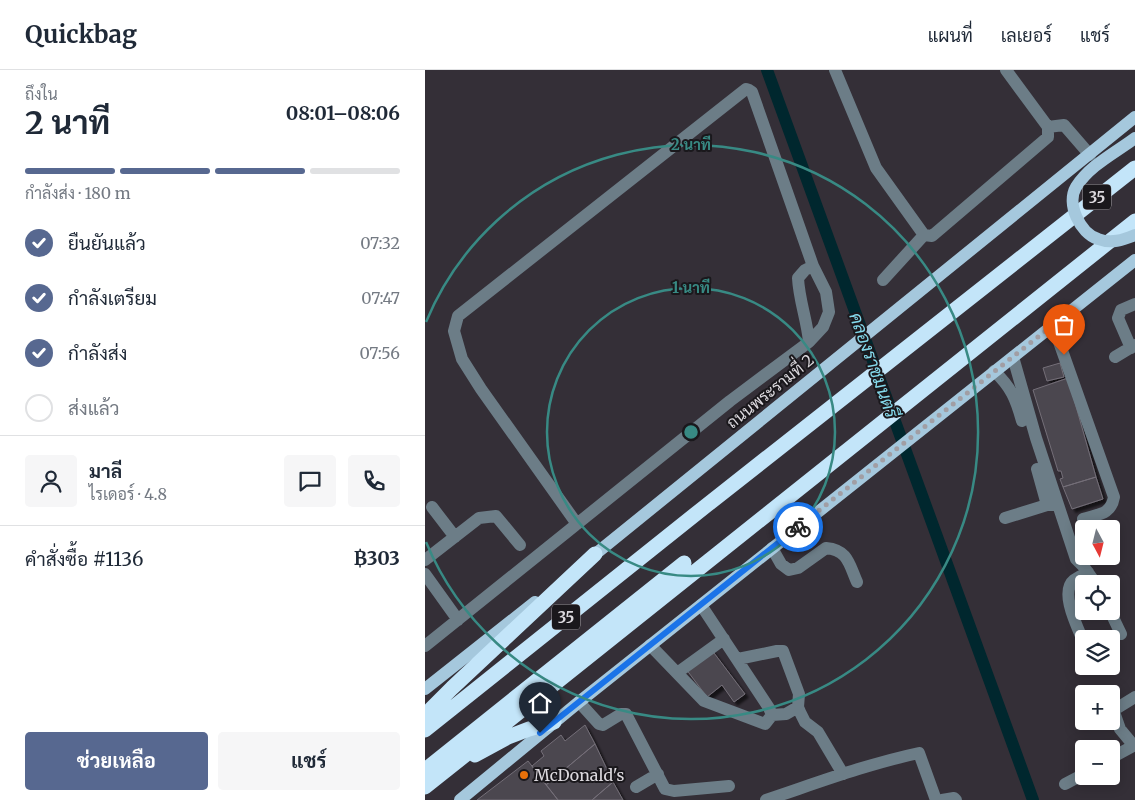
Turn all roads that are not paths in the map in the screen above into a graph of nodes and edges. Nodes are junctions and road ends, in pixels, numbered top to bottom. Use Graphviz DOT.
graph roads {
  1 [pos="835,70"];
  2 [pos="1006,70"];
  3 [pos="1135,117"];
  4 [pos="1048,127"];
  5 [pos="1135,138"];
  6 [pos="1089,154"];
  7 [pos="1135,168"];
  8 [pos="1135,221"];
  9 [pos="924,235"];
  10 [pos="1135,235"];
  11 [pos="1135,260"];
  12 [pos="813,266"];
  13 [pos="883,280"];
  14 [pos="1135,304"];
  15 [pos="1053,325"];
  16 [pos="809,342"];
  17 [pos="1133,346"];
  18 [pos="1013,357"];
  19 [pos="1115,357"];
  20 [pos="995,371"];
  21 [pos="1052,505"];
  22 [pos="432,507"];
  23 [pos="1005,518"];
  24 [pos="1083,519"];
  25 [pos="577,524"];
  26 [pos="455,537"];
  27 [pos="669,543"];
  28 [pos="520,545"];
  29 [pos="772,548"];
  30 [pos="595,554"];
  31 [pos="425,560"];
  32 [pos="684,562"];
  33 [pos="1088,572"];
  34 [pos="425,574"];
  35 [pos="1090,575"];
  36 [pos="857,582"];
  37 [pos="701,605"];
  38 [pos="458,620"];
  39 [pos="1114,620"];
  40 [pos="1079,630"];
  41 [pos="1121,634"];
  42 [pos="724,639"];
  43 [pos="651,645"];
  44 [pos="425,646"];
  45 [pos="738,659"];
  46 [pos="677,673"];
  47 [pos="426,686"];
  48 [pos="1135,697"];
  49 [pos="579,702"];
  50 [pos="798,707"];
  51 [pos="772,715"];
  52 [pos="425,719"];
  53 [pos="554,722"];
  54 [pos="425,730"];
  55 [pos="425,738"];
  56 [pos="1134,745"];
  57 [pos="1120,753"];
  58 [pos="447,769"];
  59 [pos="425,770"];
  60 [pos="658,774"];
  61 [pos="843,774"];
  62 [pos="1075,779"];
  63 [pos="1065,784"];
  64 [pos="729,786"];
  65 [pos="425,787"];
  66 [pos="636,787"];
  67 [pos="460,800"];
  68 [pos="766,800"];
  69 [pos="936,800"];
  70 [pos="942,800"];
  71 [pos="956,800"];
  1 -- 9 [label="street"];
  2 -- 4 [label="street"];
  3 -- 6 [label="main road, ถนนพระรามที่ 2 / 35"];
  4 -- 6 [label="street"];
  4 -- 9 [label="street"];
  5 -- 10 [label="main road, bridge"];
  6 -- 30 [label="main road, ถนนพระรามที่ 2 / 35"];
  7 -- 54 [label="highway, 35"];
  8 -- 58 [label="highway, 35"];
  9 -- 13 [label="street"];
  11 -- 15 [label="main road"];
  12 -- 16 [label="street"];
  12 -- 16 [label="street"];
  12 -- 25 [label="street"];
  14 -- 17 [label="street"];
  15 -- 18 [label="main road"];
  15 -- 24 [label="street"];
  16 -- 25 [label="street"];
  17 -- 19 [label="street"];
  18 -- 20 [label="main road"];
  18 -- 21 [label="street"];
  20 -- 21 [label="street"];
  20 -- 29 [label="main road"];
  21 -- 23 [label="street"];
  21 -- 33 [label="street"];
  22 -- 26 [label="street"];
  25 -- 38 [label="street"];
  26 -- 28 [label="street"];
  26 -- 31 [label="street"];
  27 -- 55 [label="highway"];
  29 -- 36 [label="street"];
  29 -- 37 [label="main road"];
  30 -- 47 [label="main road, ถนนพระรามที่ 2 / 35"];
  30 -- 52 [label="highway"];
  32 -- 59 [label="highway"];
  33 -- 35 [label="street"];
  33 -- 40 [label="street"];
  34 -- 38 [label="street"];
  37 -- 42 [label="street"];
  37 -- 43 [label="main road"];
  38 -- 44 [label="street"];
  39 -- 41 [label="street"];
  42 -- 45 [label="street"];
  42 -- 46 [label="street"];
  43 -- 46 [label="street"];
  43 -- 49 [label="main road"];
  45 -- 50 [label="street"];
  45 -- 51 [label="street"];
  46 -- 51 [label="street"];
  48 -- 56 [label="street"];
  49 -- 53 [label="main road"];
  49 -- 60 [label="street"];
  50 -- 51 [label="street"];
  50 -- 61 [label="street"];
  53 -- 58 [label="highway"];
  53 -- 67 [label="main road"];
  56 -- 57 [label="street"];
  58 -- 65 [label="highway, 35"];
  60 -- 64 [label="street"];
  60 -- 66 [label="street"];
  61 -- 68 [label="street"];
  61 -- 69 [label="street"];
  62 -- 63 [label="street"];
  70 -- 71 [label="street"];
}
